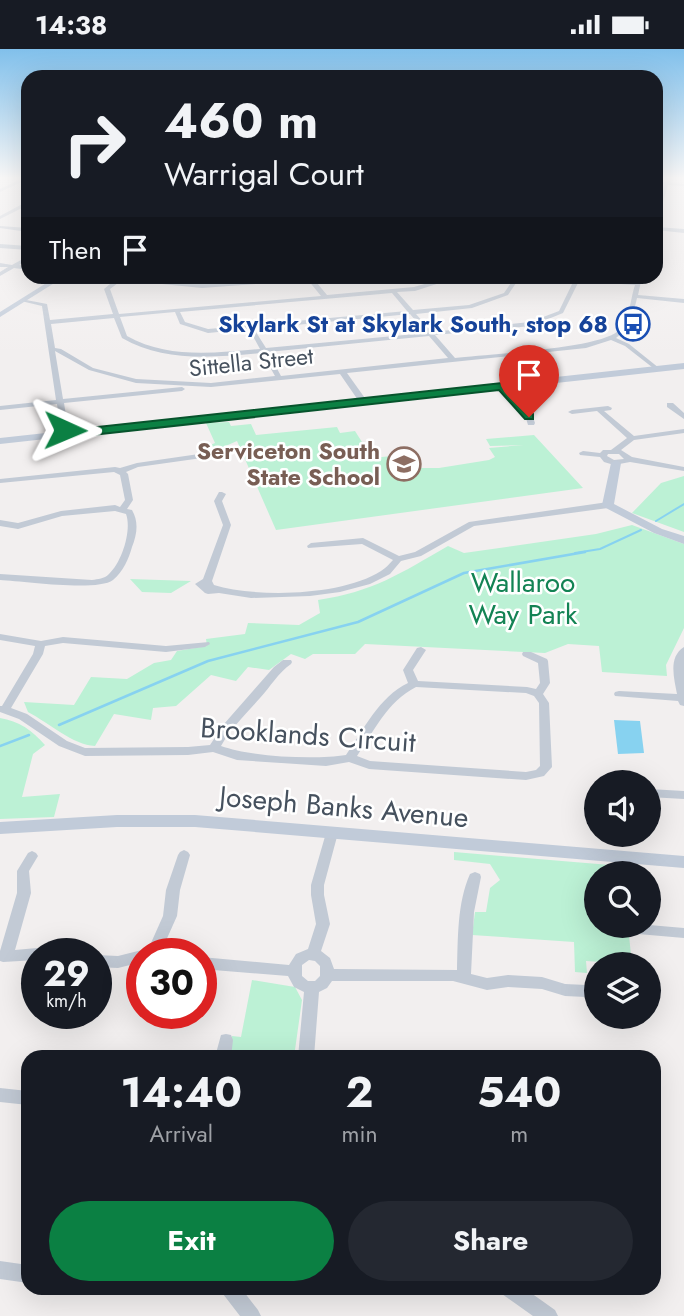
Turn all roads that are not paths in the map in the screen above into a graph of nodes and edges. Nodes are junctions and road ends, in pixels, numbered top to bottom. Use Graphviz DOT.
graph roads {
  1 [pos="0,246"];
  2 [pos="21,248"];
  3 [pos="21,262"];
  4 [pos="0,265"];
  5 [pos="13,267"];
  6 [pos="21,268"];
  7 [pos="0,274"];
  8 [pos="47,284"];
  9 [pos="113,284"];
  10 [pos="195,284"];
  11 [pos="237,284"];
  12 [pos="315,284"];
  13 [pos="432,284"];
  14 [pos="512,284"];
  15 [pos="574,284"];
  16 [pos="638,284"];
  17 [pos="393,291"];
  18 [pos="635,296"];
  19 [pos="326,297"];
  20 [pos="23,300"];
  21 [pos="684,301"];
  22 [pos="177,311"];
  23 [pos="411,312"];
  24 [pos="0,315"];
  25 [pos="114,317"];
  26 [pos="48,322"];
  27 [pos="251,328"];
  28 [pos="431,334"];
  29 [pos="613,339"];
  30 [pos="51,349"];
  31 [pos="265,351"];
  32 [pos="453,360"];
  33 [pos="53,365"];
  34 [pos="81,365"];
  35 [pos="684,366"];
  36 [pos="657,369"];
  37 [pos="342,371"];
  38 [pos="279,378"];
  39 [pos="149,382"];
  40 [pos="197,384"];
  41 [pos="502,386"];
  42 [pos="154,391"];
  43 [pos="363,401"];
  44 [pos="60,402"];
  45 [pos="670,405"];
  46 [pos="0,408"];
  47 [pos="608,408"];
  48 [pos="598,409"];
  49 [pos="572,412"];
  50 [pos="684,417"];
  51 [pos="531,423"];
  52 [pos="684,431"];
  53 [pos="65,434"];
  54 [pos="632,438"];
  55 [pos="0,441"];
  56 [pos="583,453"];
  57 [pos="199,456"];
  58 [pos="615,457"];
  59 [pos="684,469"];
  60 [pos="120,471"];
  61 [pos="0,481"];
  62 [pos="222,494"];
  63 [pos="608,506"];
  64 [pos="122,509"];
  65 [pos="0,523"];
  66 [pos="684,540"];
  67 [pos="311,546"];
  68 [pos="398,559"];
  69 [pos="0,577"];
  70 [pos="0,637"];
  71 [pos="41,643"];
  72 [pos="205,644"];
  73 [pos="421,650"];
  74 [pos="527,654"];
  75 [pos="683,656"];
  76 [pos="287,663"];
  77 [pos="414,684"];
  78 [pos="538,694"];
  79 [pos="619,694"];
  80 [pos="684,701"];
  81 [pos="3,710"];
  82 [pos="214,748"];
  83 [pos="350,758"];
  84 [pos="661,794"];
  85 [pos="684,795"];
  86 [pos="0,828"];
  87 [pos="332,833"];
  88 [pos="184,855"];
  89 [pos="32,856"];
  90 [pos="684,862"];
  91 [pos="475,877"];
  92 [pos="661,931"];
  93 [pos="684,933"];
  94 [pos="160,938"];
  95 [pos="4,955"];
  96 [pos="313,956"];
  97 [pos="217,964"];
  98 [pos="292,971"];
  99 [pos="328,975"];
  100 [pos="464,977"];
  101 [pos="312,986"];
  102 [pos="584,991"];
  103 [pos="226,1040"];
  104 [pos="224,1050"];
  105 [pos="307,1050"];
  106 [pos="0,1095"];
  107 [pos="21,1097"];
  108 [pos="0,1270"];
  109 [pos="21,1273"];
  110 [pos="235,1295"];
  111 [pos="518,1295"];
  112 [pos="252,1316"];
  113 [pos="549,1316"];
  1 -- 2 [label="street"];
  3 -- 5 [label="street"];
  4 -- 5 [label="street"];
  5 -- 6 [label="street"];
  5 -- 7 [label="street"];
  8 -- 20 [label="street"];
  9 -- 25 [label="street"];
  10 -- 11 [label="street"];
  12 -- 19 [label="street"];
  13 -- 17 [label="street"];
  14 -- 23 [label="street"];
  15 -- 28 [label="street"];
  16 -- 18 [label="street"];
  17 -- 19 [label="street"];
  17 -- 23 [label="street"];
  18 -- 21 [label="street"];
  18 -- 29 [label="street"];
  19 -- 22 [label="street"];
  20 -- 24 [label="street"];
  20 -- 26 [label="street"];
  22 -- 25 [label="street"];
  22 -- 27 [label="street"];
  23 -- 27 [label="street"];
  23 -- 28 [label="street"];
  25 -- 26 [label="street"];
  25 -- 31 [label="street"];
  26 -- 30 [label="street"];
  27 -- 31 [label="street"];
  28 -- 31 [label="street"];
  28 -- 32 [label="street"];
  29 -- 32 [label="street, Sittella Street"];
  29 -- 36 [label="street"];
  30 -- 33 [label="street"];
  30 -- 34 [label="street"];
  31 -- 38 [label="street"];
  32 -- 37 [label="street, Sittella Street"];
  33 -- 34 [label="street"];
  33 -- 44 [label="street"];
  34 -- 39 [label="street"];
  35 -- 36 [label="street"];
  36 -- 41 [label="street"];
  37 -- 38 [label="street, Sittella Street"];
  37 -- 43 [label="street"];
  38 -- 40 [label="street, Sittella Street"];
  39 -- 40 [label="street"];
  39 -- 42 [label="street"];
  40 -- 42 [label="street, Sittella Street"];
  41 -- 43 [label="street"];
  41 -- 51 [label="street"];
  42 -- 44 [label="street, Sittella Street"];
  43 -- 53 [label="street"];
  44 -- 46 [label="street, Sittella Street"];
  44 -- 53 [label="street"];
  45 -- 50 [label="street"];
  47 -- 48 [label="street"];
  48 -- 49 [label="street"];
  48 -- 54 [label="street"];
  52 -- 54 [label="street"];
  53 -- 55 [label="street"];
  54 -- 58 [label="street"];
  56 -- 58 [label="street"];
  57 -- 60 [label="street"];
  58 -- 59 [label="street"];
  58 -- 63 [label="street"];
  60 -- 61 [label="street"];
  60 -- 64 [label="street"];
  62 -- 68 [label="street"];
  63 -- 66 [label="street"];
  63 -- 68 [label="street"];
  64 -- 65 [label="street"];
  64 -- 69 [label="street"];
  67 -- 68 [label="street"];
  70 -- 71 [label="street"];
  71 -- 72 [label="street"];
  71 -- 81 [label="street"];
  73 -- 77 [label="street"];
  74 -- 78 [label="street"];
  75 -- 80 [label="street"];
  76 -- 82 [label="street"];
  77 -- 78 [label="street"];
  77 -- 83 [label="street"];
  78 -- 83 [label="street, Brooklands Circuit"];
  79 -- 80 [label="street"];
  81 -- 82 [label="street, Brooklands Circuit"];
  82 -- 83 [label="street, Brooklands Circuit"];
  84 -- 85 [label="street"];
  86 -- 87 [label="street, Joseph Banks Avenue"];
  87 -- 90 [label="street, Joseph Banks Avenue"];
  87 -- 96 [label="street"];
  88 -- 94 [label="street"];
  89 -- 95 [label="street"];
  91 -- 100 [label="street"];
  92 -- 93 [label="street"];
  96 -- 98 [label="street"];
  96 -- 99 [label="street"];
  97 -- 98 [label="street"];
  98 -- 101 [label="street"];
  99 -- 100 [label="street"];
  99 -- 101 [label="street"];
  100 -- 102 [label="street"];
  101 -- 105 [label="street"];
  103 -- 104 [label="street"];
  106 -- 107 [label="street"];
  108 -- 109 [label="street"];
  110 -- 112 [label="street"];
  111 -- 113 [label="street"];
}
